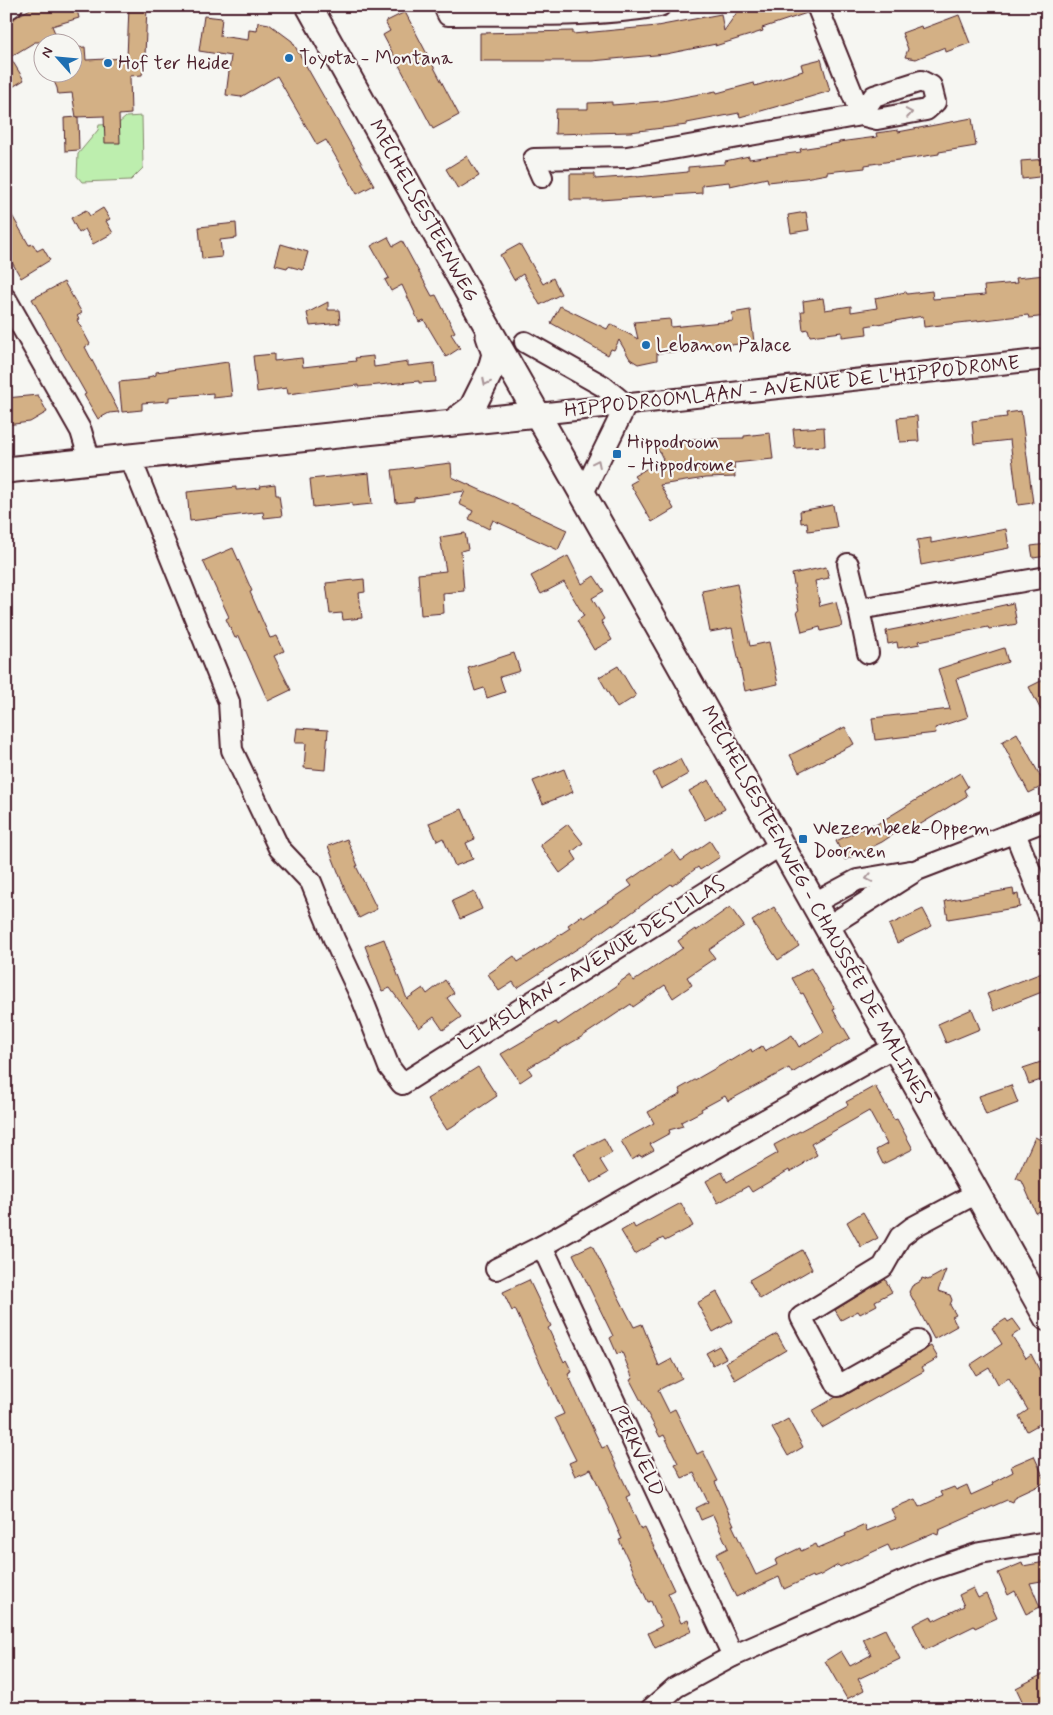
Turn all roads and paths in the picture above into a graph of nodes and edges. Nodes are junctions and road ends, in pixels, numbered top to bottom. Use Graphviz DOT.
graph roads {
  1 [pos="12,6"];
  2 [pos="309,6"];
  3 [pos="444,6"];
  4 [pos="660,6"];
  5 [pos="817,6"];
  6 [pos="6,10"];
  7 [pos="542,178"];
  8 [pos="6,299"];
  9 [pos="483,319"];
  10 [pos="526,342"];
  11 [pos="1047,359"];
  12 [pos="626,405"];
  13 [pos="538,414"];
  14 [pos="452,423"];
  15 [pos="130,457"];
  16 [pos="90,461"];
  17 [pos="6,470"];
  18 [pos="583,493"];
  19 [pos="848,564"];
  20 [pos="1047,577"];
  21 [pos="859,609"];
  22 [pos="868,653"];
  23 [pos="1047,820"];
  24 [pos="1015,833"];
  25 [pos="781,845"];
  26 [pos="917,870"];
  27 [pos="814,903"];
  28 [pos="1047,913"];
  29 [pos="827,927"];
  30 [pos="894,1047"];
  31 [pos="977,1193"];
  32 [pos="542,1246"];
  33 [pos="496,1268"];
  34 [pos="1047,1318"];
  35 [pos="918,1341"];
  36 [pos="1047,1542"];
  37 [pos="733,1656"];
  38 [pos="651,1709"];
  1 -- 6 [label="street"];
  2 -- 9 [label="main road, MECHELSESTEENWEG"];
  3 -- 4 [label="street"];
  5 -- 7 [label="street"];
  8 -- 16 [label="street"];
  9 -- 13 [label="main road, MECHELSESTEENWEG"];
  9 -- 14 [label="main road, one-way"];
  10 -- 12 [label="street"];
  11 -- 12 [label="street, HIPPODROOMLAAN - AVENUE DE L'HIPPODROME"];
  12 -- 13 [label="street, HIPPODROOMLAAN - AVENUE DE L'HIPPODROME"];
  18 -- 12 [label="street, one-way"];
  13 -- 14 [label="main road"];
  13 -- 18 [label="main road, MECHELSESTEENWEG - CHAUSSÉE DE MALINES"];
  14 -- 15 [label="main road"];
  15 -- 16 [label="main road"];
  15 -- 25 [label="street, LILASLAAN - AVENUE DES LILAS"];
  16 -- 17 [label="main road"];
  18 -- 25 [label="main road, MECHELSESTEENWEG - CHAUSSÉE DE MALINES"];
  19 -- 21 [label="street"];
  20 -- 21 [label="street"];
  21 -- 22 [label="street"];
  23 -- 24 [label="street"];
  24 -- 26 [label="street"];
  24 -- 28 [label="street"];
  25 -- 27 [label="main road, MECHELSESTEENWEG - CHAUSSÉE DE MALINES"];
  26 -- 27 [label="street, one-way"];
  26 -- 29 [label="street"];
  27 -- 29 [label="main road, MECHELSESTEENWEG - CHAUSSÉE DE MALINES"];
  29 -- 30 [label="main road, MECHELSESTEENWEG - CHAUSSÉE DE MALINES"];
  30 -- 31 [label="main road, MECHELSESTEENWEG - CHAUSSÉE DE MALINES"];
  30 -- 32 [label="street"];
  31 -- 34 [label="main road, MECHELSESTEENWEG - CHAUSSÉE DE MALINES"];
  31 -- 35 [label="street"];
  32 -- 33 [label="street"];
  32 -- 37 [label="street, PERKVELD"];
  36 -- 37 [label="street"];
  37 -- 38 [label="street"];
}
